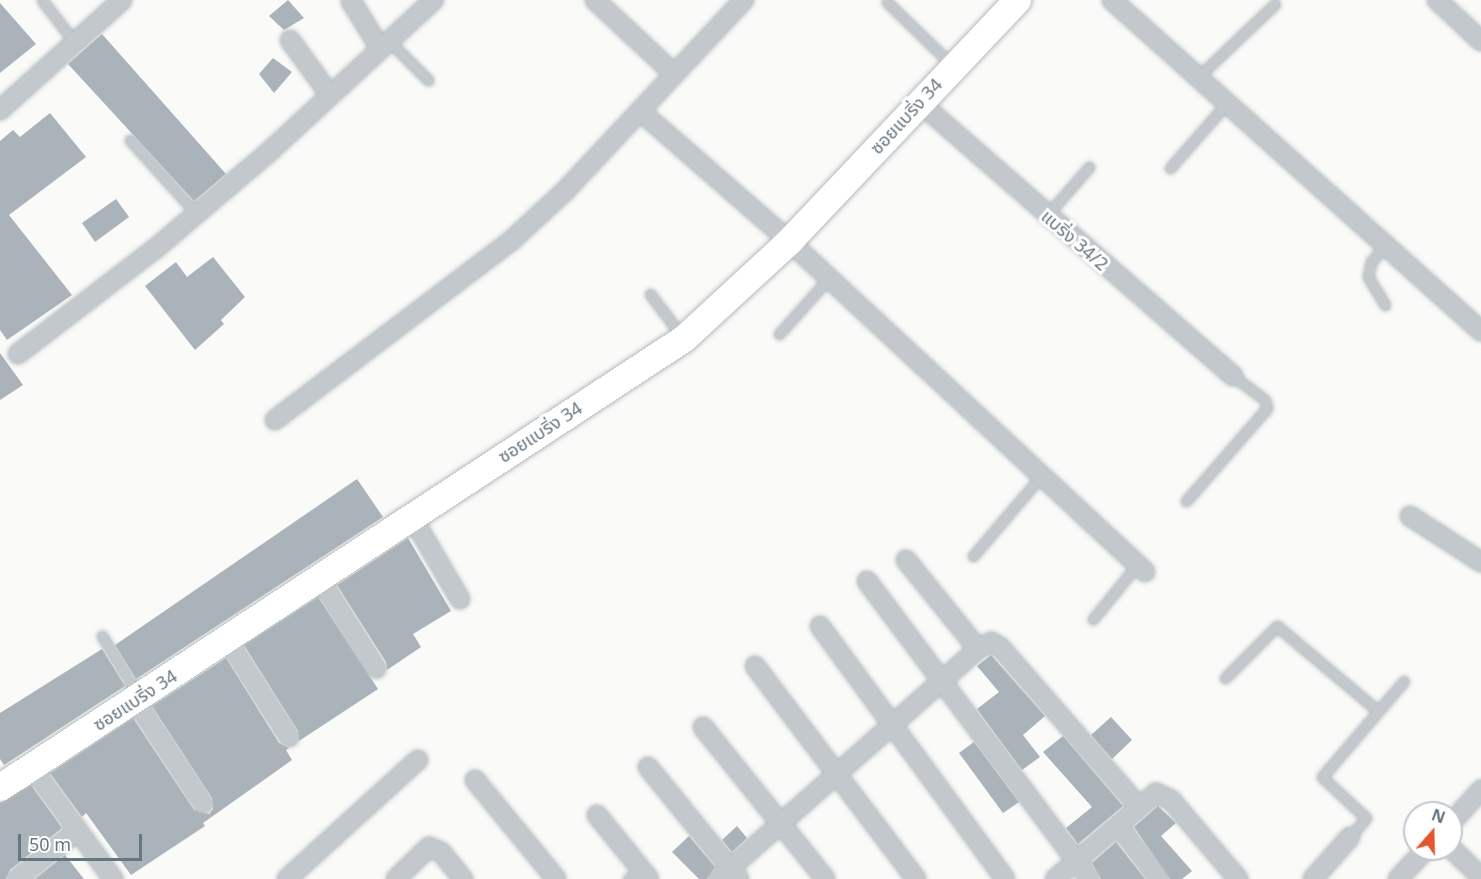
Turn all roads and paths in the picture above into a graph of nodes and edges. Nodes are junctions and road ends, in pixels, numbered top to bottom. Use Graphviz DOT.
graph roads {
  1 [pos="42,0"];
  2 [pos="122,0"];
  3 [pos="434,0"];
  4 [pos="595,0"];
  5 [pos="744,0"];
  6 [pos="1017,0"];
  7 [pos="1112,0"];
  8 [pos="1437,0"];
  9 [pos="351,1"];
  10 [pos="887,2"];
  11 [pos="1275,4"];
  12 [pos="290,40"];
  13 [pos="1481,40"];
  14 [pos="75,43"];
  15 [pos="384,44"];
  16 [pos="953,66"];
  17 [pos="674,74"];
  18 [pos="1198,77"];
  19 [pos="428,80"];
  20 [pos="330,94"];
  21 [pos="919,102"];
  22 [pos="1227,103"];
  23 [pos="0,110"];
  24 [pos="640,111"];
  25 [pos="130,140"];
  26 [pos="1089,167"];
  27 [pos="1170,168"];
  28 [pos="196,213"];
  29 [pos="1047,215"];
  30 [pos="789,241"];
  31 [pos="1386,244"];
  32 [pos="830,278"];
  33 [pos="650,294"];
  34 [pos="1385,305"];
  35 [pos="1481,331"];
  36 [pos="779,334"];
  37 [pos="684,338"];
  38 [pos="18,354"];
  39 [pos="1233,376"];
  40 [pos="275,420"];
  41 [pos="1041,476"];
  42 [pos="1186,501"];
  43 [pos="1410,516"];
  44 [pos="412,517"];
  45 [pos="972,556"];
  46 [pos="906,560"];
  47 [pos="1481,562"];
  48 [pos="1141,569"];
  49 [pos="319,578"];
  50 [pos="867,581"];
  51 [pos="460,599"];
  52 [pos="1093,619"];
  53 [pos="820,626"];
  54 [pos="102,636"];
  55 [pos="227,639"];
  56 [pos="978,649"];
  57 [pos="755,666"];
  58 [pos="376,668"];
  59 [pos="1225,678"];
  60 [pos="944,680"];
  61 [pos="1404,681"];
  62 [pos="137,699"];
  63 [pos="1378,711"];
  64 [pos="894,722"];
  65 [pos="703,727"];
  66 [pos="289,737"];
  67 [pos="418,760"];
  68 [pos="31,766"];
  69 [pos="648,767"];
  70 [pos="838,773"];
  71 [pos="475,780"];
  72 [pos="0,787"];
  73 [pos="1481,790"];
  74 [pos="203,804"];
  75 [pos="1138,806"];
  76 [pos="1463,810"];
  77 [pos="597,814"];
  78 [pos="782,822"];
  79 [pos="1118,825"];
  80 [pos="77,831"];
  81 [pos="1350,837"];
  82 [pos="1463,860"];
  83 [pos="1077,861"];
  84 [pos="1415,861"];
  85 [pos="729,875"];
  86 [pos="640,876"];
  87 [pos="1481,877"];
  88 [pos="17,879"];
  89 [pos="113,879"];
  90 [pos="287,879"];
  91 [pos="396,879"];
  92 [pos="463,879"];
  93 [pos="556,879"];
  94 [pos="825,879"];
  95 [pos="916,879"];
  96 [pos="1005,879"];
  97 [pos="1055,879"];
  98 [pos="1090,879"];
  99 [pos="1159,879"];
  100 [pos="1238,879"];
  101 [pos="1313,879"];
  102 [pos="1398,879"];
  1 -- 14 [label="lane"];
  2 -- 14 [label="street"];
  3 -- 15 [label="street"];
  4 -- 17 [label="street"];
  5 -- 17 [label="street"];
  6 -- 16 [label="street, ซอยแบริ่ง 34"];
  7 -- 18 [label="street"];
  8 -- 13 [label="street"];
  9 -- 15 [label="street"];
  10 -- 16 [label="lane"];
  11 -- 18 [label="lane"];
  12 -- 20 [label="street"];
  14 -- 23 [label="street"];
  15 -- 19 [label="lane"];
  15 -- 20 [label="street"];
  16 -- 21 [label="street, ซอยแบริ่ง 34"];
  17 -- 24 [label="street"];
  18 -- 22 [label="street"];
  20 -- 28 [label="street"];
  21 -- 29 [label="street, แบริ่ง 34/2"];
  21 -- 30 [label="street, ซอยแบริ่ง 34"];
  22 -- 27 [label="lane"];
  22 -- 31 [label="street"];
  24 -- 30 [label="street"];
  24 -- 40 [label="street"];
  25 -- 28 [label="lane"];
  26 -- 29 [label="lane"];
  28 -- 38 [label="street"];
  29 -- 39 [label="street, แบริ่ง 34/2"];
  30 -- 32 [label="street"];
  30 -- 37 [label="street, ซอยแบริ่ง 34"];
  31 -- 34 [label="lane"];
  31 -- 35 [label="street"];
  32 -- 36 [label="lane"];
  32 -- 41 [label="street"];
  33 -- 37 [label="lane"];
  37 -- 44 [label="street, ซอยแบริ่ง 34"];
  39 -- 42 [label="lane"];
  41 -- 45 [label="lane"];
  41 -- 48 [label="street"];
  43 -- 47 [label="street"];
  44 -- 49 [label="street, ซอยแบริ่ง 34"];
  44 -- 51 [label="street"];
  46 -- 56 [label="street"];
  48 -- 52 [label="lane"];
  49 -- 55 [label="street, ซอยแบริ่ง 34"];
  49 -- 58 [label="street"];
  50 -- 60 [label="street"];
  53 -- 64 [label="street"];
  54 -- 62 [label="lane"];
  55 -- 62 [label="street, ซอยแบริ่ง 34"];
  55 -- 66 [label="street"];
  56 -- 60 [label="street"];
  56 -- 75 [label="street"];
  57 -- 70 [label="street"];
  59 -- 63 [label="lane"];
  60 -- 64 [label="street"];
  60 -- 83 [label="street"];
  61 -- 63 [label="lane"];
  62 -- 68 [label="street, ซอยแบริ่ง 34"];
  62 -- 74 [label="street"];
  63 -- 81 [label="lane"];
  64 -- 70 [label="street"];
  64 -- 96 [label="street"];
  65 -- 78 [label="street"];
  67 -- 90 [label="street"];
  68 -- 72 [label="street, ซอยแบริ่ง 34"];
  68 -- 80 [label="street"];
  69 -- 85 [label="street"];
  70 -- 78 [label="street"];
  70 -- 95 [label="street"];
  71 -- 93 [label="street"];
  73 -- 76 [label="street"];
  75 -- 79 [label="street"];
  75 -- 100 [label="street"];
  77 -- 86 [label="street"];
  78 -- 85 [label="street"];
  78 -- 94 [label="street"];
  79 -- 83 [label="street"];
  79 -- 99 [label="street"];
  80 -- 88 [label="street"];
  80 -- 89 [label="street"];
  81 -- 101 [label="street"];
  82 -- 87 [label="street"];
  83 -- 97 [label="street"];
  83 -- 98 [label="street"];
  84 -- 102 [label="street"];
  91 -- 92 [label="street"];
}
